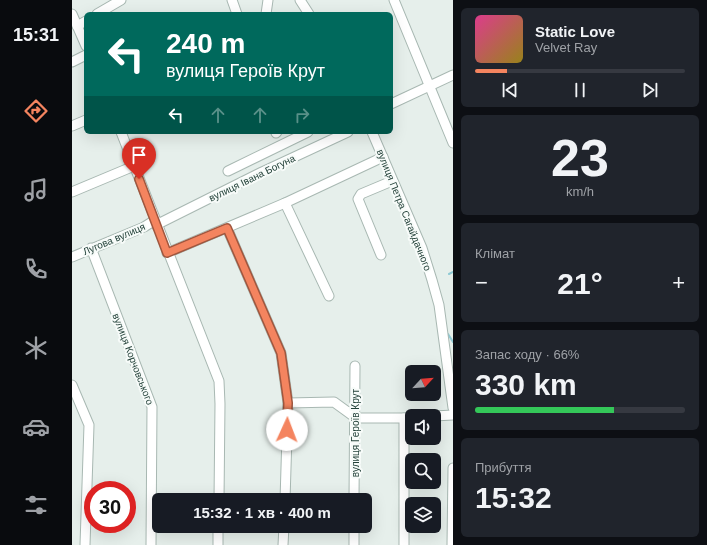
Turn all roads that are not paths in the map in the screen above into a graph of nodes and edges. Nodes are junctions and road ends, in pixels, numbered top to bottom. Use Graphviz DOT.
graph roads {
  1 [pos="121,0"];
  2 [pos="232,0"];
  3 [pos="268,0"];
  4 [pos="300,0"];
  5 [pos="394,0"];
  6 [pos="100,12"];
  7 [pos="236,12"];
  8 [pos="266,12"];
  9 [pos="308,12"];
  10 [pos="72,14"];
  11 [pos="84,22"];
  12 [pos="77,26"];
  13 [pos="84,42"];
  14 [pos="84,56"];
  15 [pos="72,62"];
  16 [pos="453,75"];
  17 [pos="428,86"];
  18 [pos="393,103"];
  19 [pos="84,121"];
  20 [pos="72,126"];
  21 [pos="122,134"];
  22 [pos="304,134"];
  23 [pos="344,134"];
  24 [pos="373,134"];
  25 [pos="453,143"];
  26 [pos="382,157"];
  27 [pos="134,166"];
  28 [pos="228,171"];
  29 [pos="392,181"];
  30 [pos="72,192"];
  31 [pos="285,203"];
  32 [pos="156,223"];
  33 [pos="227,228"];
  34 [pos="91,248"];
  35 [pos="167,253"];
  36 [pos="380,255"];
  37 [pos="72,257"];
  38 [pos="329,296"];
  39 [pos="355,366"];
  40 [pos="72,384"];
  41 [pos="288,403"];
  42 [pos="453,408"];
  43 [pos="453,415"];
  44 [pos="441,416"];
  45 [pos="356,418"];
  46 [pos="405,418"];
  47 [pos="407,445"];
  48 [pos="453,468"];
  49 [pos="219,493"];
  50 [pos="285,493"];
  51 [pos="354,493"];
  52 [pos="218,533"];
  53 [pos="284,533"];
  54 [pos="354,533"];
  55 [pos="85,545"];
  56 [pos="151,545"];
  57 [pos="218,545"];
  58 [pos="283,545"];
  59 [pos="354,545"];
  60 [pos="404,545"];
  61 [pos="452,545"];
  1 -- 6 [label="street"];
  2 -- 7 [label="street"];
  3 -- 8 [label="street"];
  4 -- 9 [label="street"];
  5 -- 17 [label="street"];
  10 -- 12 [label="street"];
  11 -- 12 [label="street"];
  12 -- 13 [label="street"];
  14 -- 15 [label="street"];
  16 -- 17 [label="street"];
  17 -- 18 [label="street"];
  17 -- 25 [label="street"];
  19 -- 20 [label="street"];
  21 -- 27 [label="street"];
  22 -- 28 [label="street"];
  23 -- 32 [label="street, вулиця Івана Богуна"];
  24 -- 26 [label="street, вулиця Петра Сагайдачного"];
  26 -- 29 [label="street, вулиця Петра Сагайдачного"];
  26 -- 31 [label="street"];
  27 -- 30 [label="street"];
  27 -- 32 [label="street"];
  29 -- 36 [label="street"];
  29 -- 42 [label="street, вулиця Петра Сагайдачного"];
  31 -- 33 [label="street"];
  31 -- 38 [label="street"];
  32 -- 34 [label="street, Лугова вулиця"];
  32 -- 35 [label="street"];
  33 -- 35 [label="street"];
  33 -- 41 [label="street"];
  34 -- 37 [label="street, Лугова вулиця"];
  34 -- 56 [label="street, вулиця Корчовського"];
  35 -- 49 [label="street"];
  39 -- 45 [label="street, вулиця Героїв Крут"];
  40 -- 55 [label="street"];
  41 -- 45 [label="street"];
  41 -- 50 [label="street"];
  43 -- 44 [label="street"];
  45 -- 46 [label="street"];
  45 -- 51 [label="street, вулиця Героїв Крут"];
  47 -- 60 [label="street"];
  48 -- 61 [label="street"];
  52 -- 57 [label="street"];
  53 -- 58 [label="street"];
  54 -- 59 [label="street"];
}
